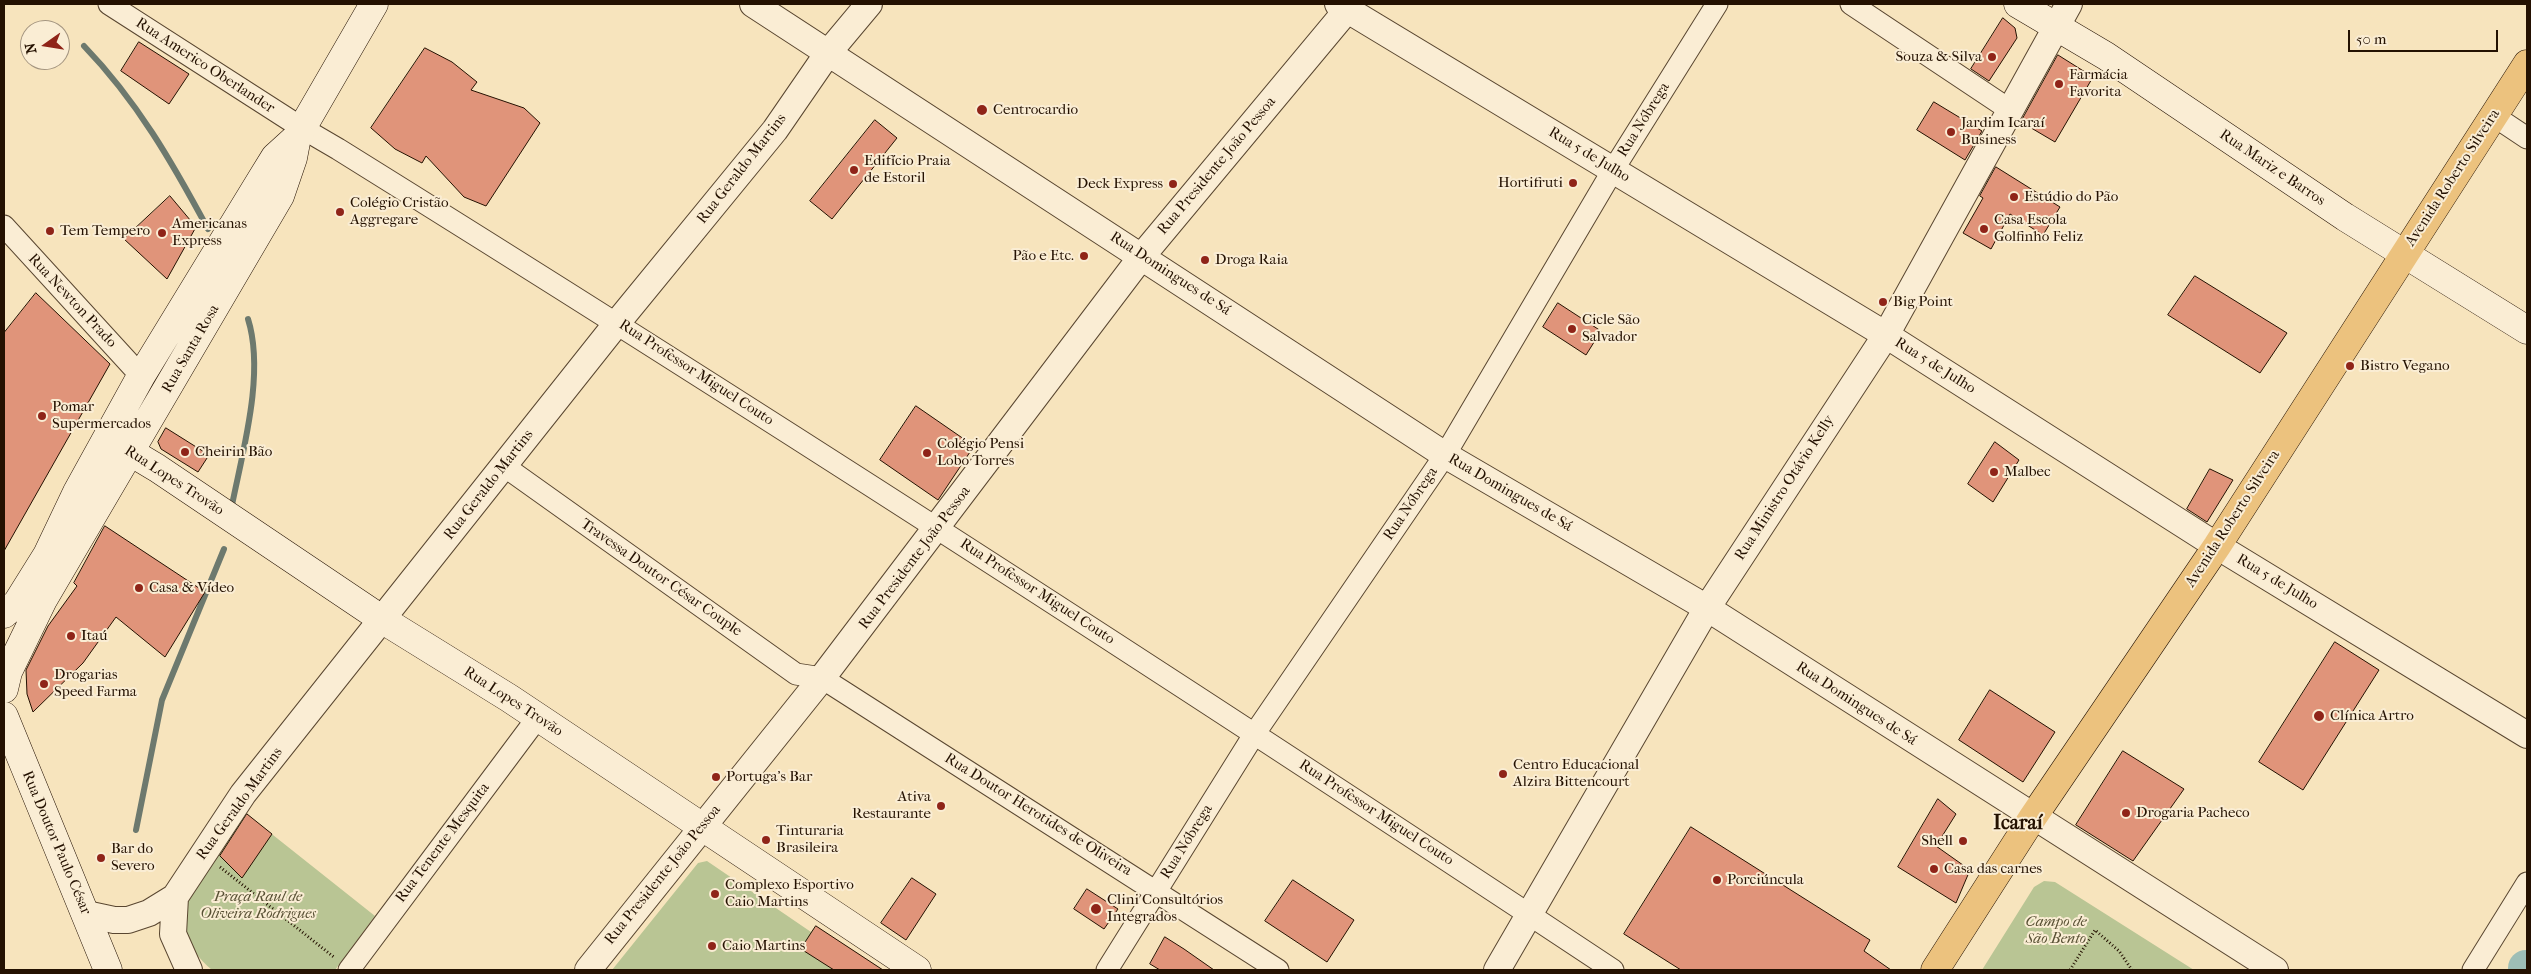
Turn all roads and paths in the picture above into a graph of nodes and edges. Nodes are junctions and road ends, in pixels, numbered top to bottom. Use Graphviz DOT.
graph roads {
  1 [pos="109,4"];
  2 [pos="753,4"];
  3 [pos="869,4"];
  4 [pos="1716,4"];
  5 [pos="1851,4"];
  6 [pos="2018,4"];
  7 [pos="2068,4"];
  8 [pos="370,5"];
  9 [pos="1346,6"];
  10 [pos="2056,27"];
  11 [pos="828,53"];
  12 [pos="2527,64"];
  13 [pos="2010,110"];
  14 [pos="2494,116"];
  15 [pos="299,133"];
  16 [pos="2527,138"];
  17 [pos="1613,170"];
  18 [pos="4,226"];
  19 [pos="2404,253"];
  20 [pos="1142,256"];
  21 [pos="617,323"];
  22 [pos="2527,330"];
  23 [pos="1886,335"];
  24 [pos="141,376"];
  25 [pos="107,438"];
  26 [pos="131,453"];
  27 [pos="1445,455"];
  28 [pos="504,466"];
  29 [pos="938,529"];
  30 [pos="69,534"];
  31 [pos="2218,546"];
  32 [pos="1707,608"];
  33 [pos="4,614"];
  34 [pos="383,620"];
  35 [pos="822,678"];
  36 [pos="4,689"];
  37 [pos="4,716"];
  38 [pos="538,717"];
  39 [pos="1255,733"];
  40 [pos="2527,735"];
  41 [pos="12,760"];
  42 [pos="2033,817"];
  43 [pos="701,828"];
  44 [pos="204,852"];
  45 [pos="2527,883"];
  46 [pos="1156,890"];
  47 [pos="176,898"];
  48 [pos="86,914"];
  49 [pos="1529,914"];
  50 [pos="350,969"];
  51 [pos="108,970"];
  52 [pos="189,970"];
  53 [pos="588,970"];
  54 [pos="917,970"];
  55 [pos="1107,970"];
  56 [pos="1278,970"];
  57 [pos="1497,970"];
  58 [pos="1613,970"];
  59 [pos="1935,970"];
  60 [pos="2070,970"];
  61 [pos="2132,970"];
  62 [pos="2275,970"];
  63 [pos="2473,970"];
  1 -- 15 [label="street, Rua Americo Oberlander"];
  2 -- 11 [label="street, Rua Domingues de Sá"];
  3 -- 11 [label="street, Rua Geraldo Martins"];
  4 -- 17 [label="street, Rua Nóbrega"];
  5 -- 13 [label="street"];
  6 -- 10 [label="main road, Rua Mariz e Barros"];
  7 -- 10 [label="street, Rua Ministro Otávio Kelly"];
  8 -- 15 [label="main road, Rua Santa Rosa"];
  9 -- 17 [label="street, Rua 5 de Julho"];
  9 -- 20 [label="street, Rua Presidente João Pessoa"];
  10 -- 13 [label="street, Rua Ministro Otávio Kelly"];
  10 -- 19 [label="main road, Rua Mariz e Barros"];
  11 -- 20 [label="street, Rua Domingues de Sá"];
  11 -- 21 [label="street, Rua Geraldo Martins"];
  12 -- 14 [label="main road, Avenida Roberto Silveira"];
  13 -- 23 [label="street, Rua Ministro Otávio Kelly"];
  14 -- 16 [label="street"];
  14 -- 19 [label="main road, Avenida Roberto Silveira"];
  15 -- 21 [label="street, Rua Professor Miguel Couto"];
  15 -- 24 [label="main road, Rua Santa Rosa"];
  15 -- 26 [label="main road, Rua Santa Rosa"];
  17 -- 23 [label="street, Rua 5 de Julho"];
  17 -- 27 [label="street, Rua Nóbrega"];
  18 -- 24 [label="street, Rua Newton Prado"];
  19 -- 22 [label="main road, Rua Mariz e Barros"];
  19 -- 31 [label="main road, Avenida Roberto Silveira"];
  20 -- 27 [label="street, Rua Domingues de Sá"];
  20 -- 29 [label="street, Rua Presidente João Pessoa"];
  21 -- 28 [label="street, Rua Geraldo Martins"];
  21 -- 29 [label="street, Rua Professor Miguel Couto"];
  23 -- 31 [label="street, Rua 5 de Julho"];
  23 -- 32 [label="street, Rua Ministro Otávio Kelly"];
  24 -- 25 [label="main road, Rua Santa Rosa"];
  25 -- 26 [label="main road, Rua Lopes Trovão"];
  25 -- 30 [label="main road, Rua Santa Rosa"];
  26 -- 30 [label="main road, Rua Santa Rosa"];
  26 -- 34 [label="main road, Rua Lopes Trovão"];
  27 -- 32 [label="street, Rua Domingues de Sá"];
  27 -- 39 [label="street, Rua Nóbrega"];
  28 -- 34 [label="street, Rua Geraldo Martins"];
  28 -- 35 [label="street, Travessa Doutor César Couple"];
  29 -- 35 [label="street, Rua Presidente João Pessoa"];
  29 -- 39 [label="street, Rua Professor Miguel Couto"];
  30 -- 33 [label="main road, Rua Santa Rosa"];
  30 -- 36 [label="main road, Rua Santa Rosa"];
  31 -- 40 [label="street, Rua 5 de Julho"];
  31 -- 42 [label="main road, Avenida Roberto Silveira"];
  32 -- 42 [label="street, Rua Domingues de Sá"];
  32 -- 49 [label="street, Rua Ministro Otávio Kelly"];
  34 -- 38 [label="main road, Rua Lopes Trovão"];
  34 -- 44 [label="street, Rua Geraldo Martins"];
  35 -- 43 [label="street, Rua Presidente João Pessoa"];
  35 -- 46 [label="street, Rua Doutor Herotides de Oliveira"];
  37 -- 41 [label="main road, Rua Doutor Paulo César"];
  38 -- 43 [label="main road, Rua Lopes Trovão"];
  38 -- 50 [label="street, Rua Tenente Mesquita"];
  39 -- 46 [label="street, Rua Nóbrega"];
  39 -- 49 [label="street, Rua Professor Miguel Couto"];
  41 -- 48 [label="main road, Rua Doutor Paulo César"];
  42 -- 59 [label="main road, Avenida Roberto Silveira"];
  42 -- 62 [label="street, Rua Domingues de Sá"];
  43 -- 53 [label="street, Rua Presidente João Pessoa"];
  43 -- 54 [label="main road, Rua Lopes Trovão"];
  44 -- 47 [label="street, Rua Geraldo Martins"];
  44 -- 50 [label="path"];
  45 -- 63 [label="street"];
  46 -- 55 [label="street, Rua Nóbrega"];
  46 -- 56 [label="street, Rua Doutor Herotides de Oliveira"];
  47 -- 48 [label="street, Rua Geraldo Martins"];
  47 -- 52 [label="street"];
  48 -- 51 [label="main road, Rua Doutor Paulo César"];
  49 -- 57 [label="street, Rua Ministro Otávio Kelly"];
  49 -- 58 [label="street, Rua Professor Miguel Couto"];
  60 -- 61 [label="path"];
}
